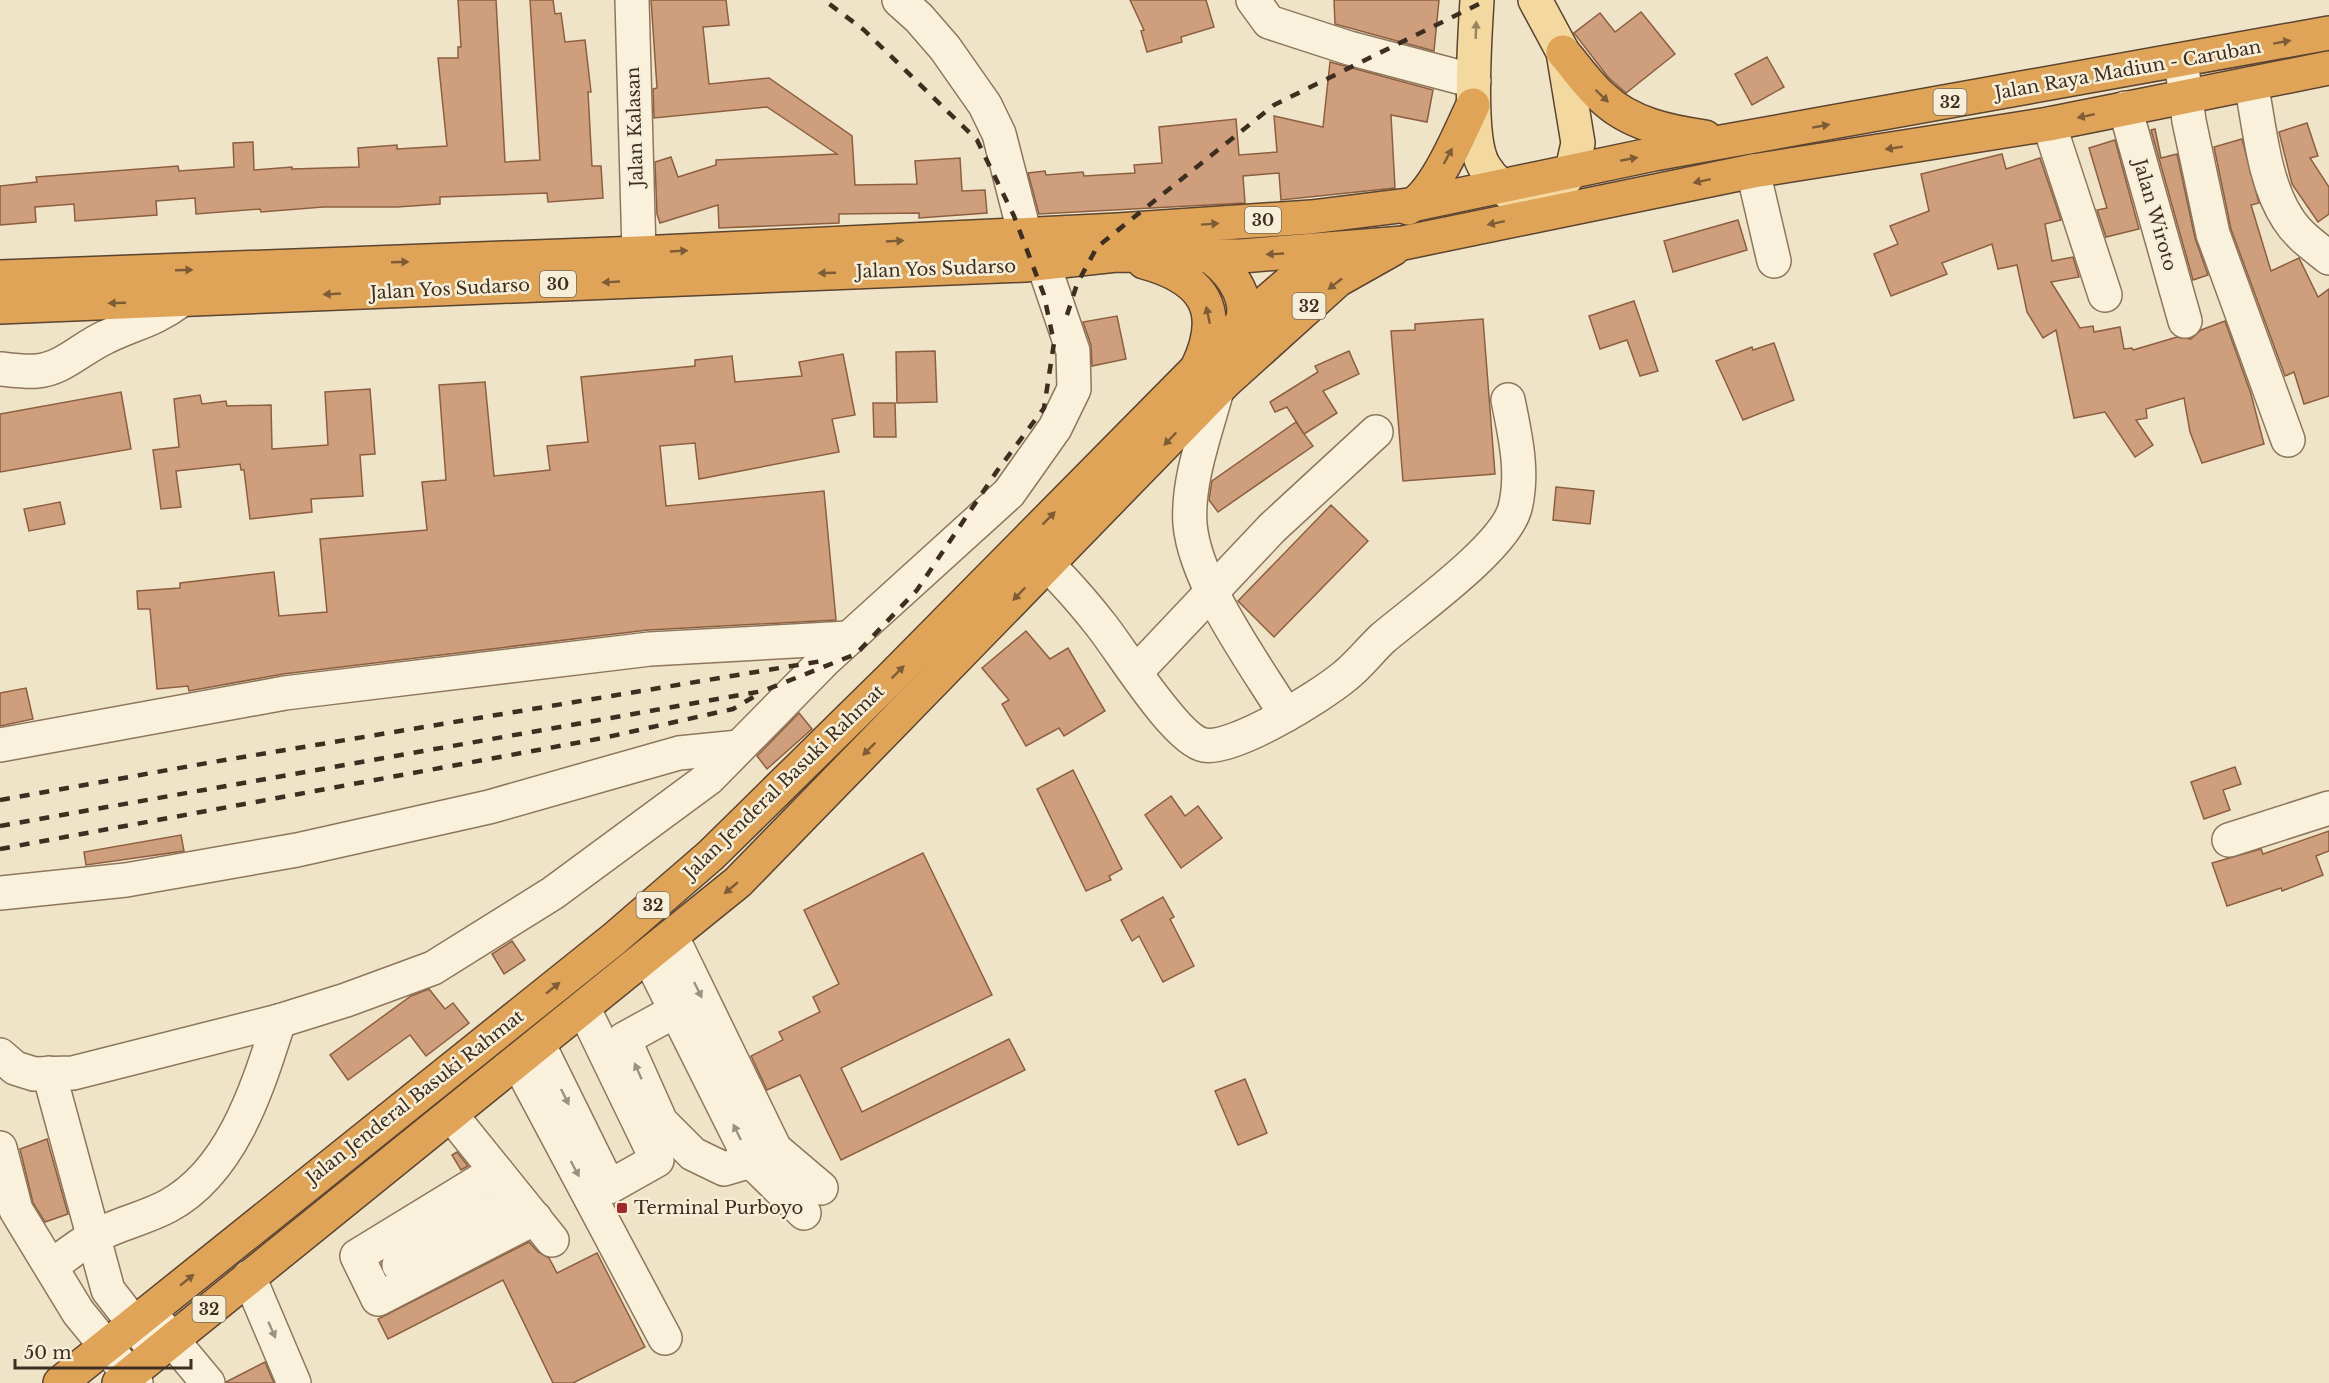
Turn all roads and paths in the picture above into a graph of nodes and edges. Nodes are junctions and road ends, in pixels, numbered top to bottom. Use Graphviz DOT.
graph roads {
  1 [pos="632,0"];
  2 [pos="899,0"];
  3 [pos="1253,0"];
  4 [pos="1477,0"];
  5 [pos="1535,0"];
  6 [pos="2329,33"];
  7 [pos="1563,52"];
  8 [pos="2181,60"];
  9 [pos="2329,68"];
  10 [pos="2251,84"];
  11 [pos="1473,93"];
  12 [pos="2185,97"];
  13 [pos="2124,108"];
  14 [pos="2049,124"];
  15 [pos="1734,142"];
  16 [pos="1572,170"];
  17 [pos="1753,171"];
  18 [pos="1501,186"];
  19 [pos="1416,204"];
  20 [pos="1541,213"];
  21 [pos="1025,235"];
  22 [pos="1113,243"];
  23 [pos="1403,243"];
  24 [pos="1333,250"];
  25 [pos="1210,256"];
  26 [pos="2329,258"];
  27 [pos="1774,261"];
  28 [pos="1042,263"];
  29 [pos="641,267"];
  30 [pos="0,277"];
  31 [pos="2105,295"];
  32 [pos="180,301"];
  33 [pos="0,307"];
  34 [pos="2185,321"];
  35 [pos="1241,324"];
  36 [pos="0,369"];
  37 [pos="1213,381"];
  38 [pos="1508,400"];
  39 [pos="1377,432"];
  40 [pos="2289,440"];
  41 [pos="1037,554"];
  42 [pos="1212,592"];
  43 [pos="848,638"];
  44 [pos="1136,672"];
  45 [pos="1286,715"];
  46 [pos="0,745"];
  47 [pos="739,747"];
  48 [pos="2329,808"];
  49 [pos="2229,840"];
  50 [pos="0,893"];
  51 [pos="661,947"];
  52 [pos="584,1009"];
  53 [pos="677,1010"];
  54 [pos="279,1021"];
  55 [pos="471,1054"];
  56 [pos="0,1055"];
  57 [pos="517,1062"];
  58 [pos="49,1073"];
  59 [pos="452,1115"];
  60 [pos="0,1148"];
  61 [pos="763,1155"];
  62 [pos="496,1171"];
  63 [pos="812,1200"];
  64 [pos="92,1237"];
  65 [pos="51,1267"];
  66 [pos="249,1277"];
  67 [pos="141,1317"];
  68 [pos="665,1338"];
  69 [pos="106,1346"];
  70 [pos="164,1346"];
  71 [pos="128,1380"];
  72 [pos="60,1383"];
  73 [pos="208,1383"];
  74 [pos="294,1383"];
  1 -- 29 [label="street, Jalan Kalasan"];
  2 -- 21 [label="street"];
  3 -- 11 [label="street"];
  11 -- 4 [label="main road, one-way"];
  5 -- 7 [label="main road"];
  8 -- 6 [label="highway, Jalan Raya Madiun - Caruban / 32, one-way"];
  7 -- 15 [label="highway, one-way"];
  7 -- 16 [label="main road"];
  8 -- 12 [label="street"];
  15 -- 8 [label="highway, Jalan Raya Madiun - Caruban / 32, one-way"];
  9 -- 10 [label="highway, Jalan Raya Madiun - Caruban / 32"];
  10 -- 12 [label="highway, Jalan Raya Madiun - Caruban / 32"];
  10 -- 26 [label="street"];
  11 -- 18 [label="main road"];
  19 -- 11 [label="highway, one-way"];
  12 -- 13 [label="highway, Jalan Raya Madiun - Caruban / 32"];
  12 -- 40 [label="street"];
  13 -- 14 [label="highway, Jalan Raya Madiun - Caruban / 32, one-way"];
  13 -- 34 [label="street, Jalan Wiroto"];
  14 -- 17 [label="highway, Jalan Raya Madiun - Caruban / 32, one-way"];
  14 -- 31 [label="street"];
  16 -- 15 [label="highway, Jalan Raya Madiun - Caruban / 32, one-way"];
  16 -- 18 [label="highway, 32"];
  16 -- 20 [label="main road"];
  17 -- 20 [label="highway, Jalan Raya Madiun - Caruban / 32, one-way"];
  17 -- 27 [label="street"];
  18 -- 19 [label="highway, 32"];
  18 -- 20 [label="main road"];
  22 -- 19 [label="highway, 30, one-way"];
  19 -- 24 [label="highway, 32"];
  20 -- 23 [label="highway, 32, one-way"];
  21 -- 22 [label="highway, Jalan Yos Sudarso / 30"];
  21 -- 28 [label="street"];
  29 -- 21 [label="highway, Jalan Yos Sudarso / 30, one-way"];
  22 -- 25 [label="highway, 30"];
  22 -- 28 [label="highway, Jalan Yos Sudarso / 30"];
  37 -- 22 [label="highway, 30, one-way"];
  23 -- 24 [label="highway, 30"];
  23 -- 37 [label="highway, 32, one-way"];
  24 -- 25 [label="highway, 30, one-way"];
  24 -- 35 [label="highway, 32"];
  25 -- 35 [label="highway, 30"];
  28 -- 29 [label="highway, Jalan Yos Sudarso / 30, one-way"];
  28 -- 43 [label="street"];
  30 -- 29 [label="highway, Jalan Yos Sudarso / 30, one-way"];
  29 -- 32 [label="highway, Jalan Yos Sudarso / 30, one-way"];
  32 -- 33 [label="highway, Jalan Yos Sudarso / 30, one-way"];
  32 -- 36 [label="street"];
  35 -- 37 [label="highway, 30"];
  37 -- 41 [label="highway, Jalan Jenderal Basuki Rahmat / 32"];
  37 -- 42 [label="street"];
  38 -- 45 [label="street"];
  39 -- 42 [label="street"];
  41 -- 44 [label="street"];
  41 -- 51 [label="highway, Jalan Jenderal Basuki Rahmat / 32, one-way"];
  55 -- 41 [label="highway, Jalan Jenderal Basuki Rahmat / 32, one-way"];
  42 -- 44 [label="street"];
  42 -- 45 [label="street"];
  43 -- 46 [label="street"];
  43 -- 47 [label="street"];
  44 -- 45 [label="street"];
  47 -- 50 [label="street"];
  47 -- 54 [label="street"];
  48 -- 49 [label="street"];
  51 -- 52 [label="highway, Jalan Jenderal Basuki Rahmat / 32"];
  51 -- 53 [label="street"];
  51 -- 61 [label="street, one-way"];
  52 -- 57 [label="highway, Jalan Jenderal Basuki Rahmat / 32"];
  57 -- 52 [label="street, one-way"];
  61 -- 53 [label="street, one-way"];
  61 -- 53 [label="street, one-way"];
  54 -- 58 [label="street"];
  54 -- 64 [label="street"];
  55 -- 57 [label="highway"];
  67 -- 55 [label="highway, Jalan Jenderal Basuki Rahmat / 32, one-way"];
  56 -- 58 [label="street"];
  57 -- 59 [label="highway, Jalan Jenderal Basuki Rahmat / 32"];
  57 -- 68 [label="street, one-way"];
  58 -- 64 [label="street"];
  59 -- 62 [label="street"];
  59 -- 66 [label="highway, Jalan Jenderal Basuki Rahmat / 32"];
  60 -- 65 [label="street"];
  61 -- 63 [label="street"];
  62 -- 62 [label="street"];
  64 -- 65 [label="street"];
  64 -- 67 [label="street"];
  65 -- 69 [label="street"];
  66 -- 70 [label="highway, Jalan Jenderal Basuki Rahmat / 32"];
  66 -- 74 [label="street, one-way"];
  67 -- 69 [label="highway, Jalan Jenderal Basuki Rahmat / 32"];
  67 -- 70 [label="street"];
  69 -- 71 [label="street"];
  69 -- 72 [label="highway, Jalan Jenderal Basuki Rahmat / 32"];
  70 -- 71 [label="highway, Jalan Jenderal Basuki Rahmat / 32"];
  70 -- 73 [label="street"];
}
